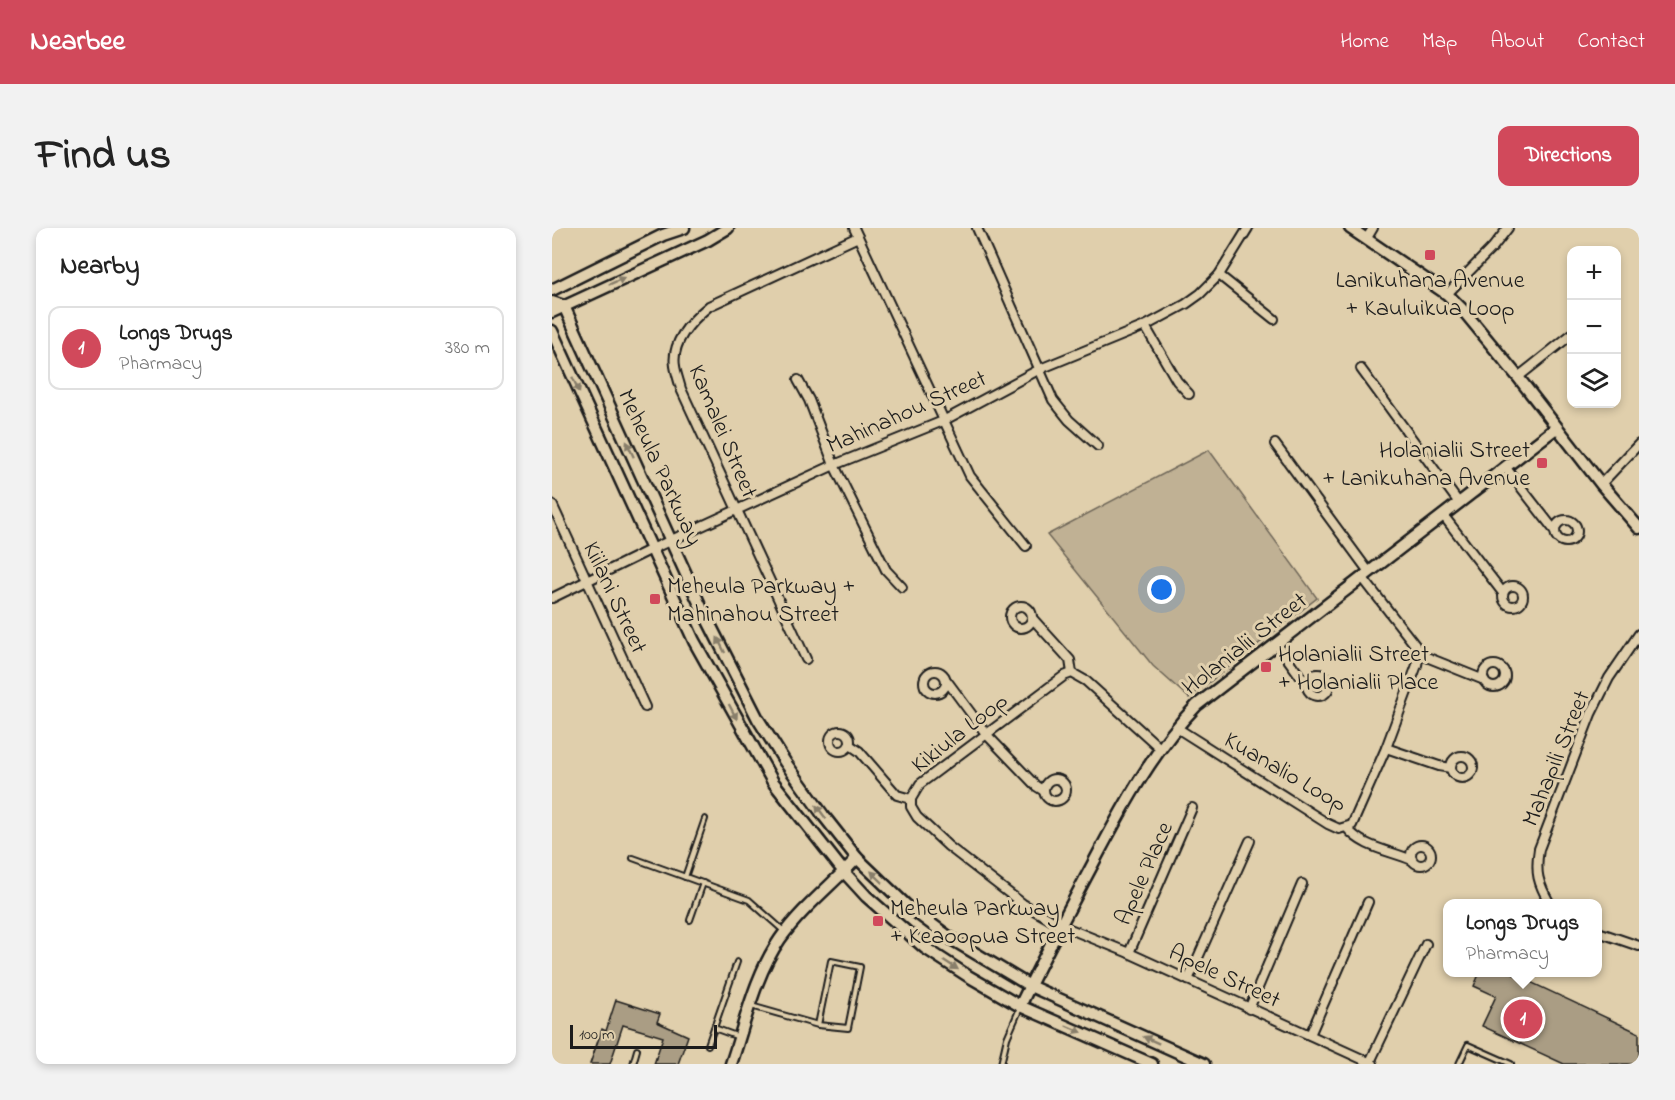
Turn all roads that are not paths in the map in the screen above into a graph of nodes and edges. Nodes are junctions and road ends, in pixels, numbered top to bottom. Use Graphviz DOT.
graph roads {
  1 [pos="684,228"];
  2 [pos="728,228"];
  3 [pos="854,228"];
  4 [pos="977,228"];
  5 [pos="1248,228"];
  6 [pos="1350,228"];
  7 [pos="1508,228"];
  8 [pos="1370,233"];
  9 [pos="858,237"];
  10 [pos="1219,275"];
  11 [pos="552,290"];
  12 [pos="1447,294"];
  13 [pos="552,302"];
  14 [pos="564,306"];
  15 [pos="552,312"];
  16 [pos="1274,319"];
  17 [pos="1145,326"];
  18 [pos="552,331"];
  19 [pos="1567,338"];
  20 [pos="1040,369"];
  21 [pos="1360,369"];
  22 [pos="1518,377"];
  23 [pos="798,380"];
  24 [pos="1189,394"];
  25 [pos="943,421"];
  26 [pos="1556,428"];
  27 [pos="1275,444"];
  28 [pos="1639,444"];
  29 [pos="1098,446"];
  30 [pos="834,465"];
  31 [pos="1506,468"];
  32 [pos="1601,484"];
  33 [pos="1459,503"];
  34 [pos="552,504"];
  35 [pos="737,511"];
  36 [pos="1443,515"];
  37 [pos="1639,528"];
  38 [pos="1555,531"];
  39 [pos="672,540"];
  40 [pos="1026,546"];
  41 [pos="652,549"];
  42 [pos="1365,574"];
  43 [pos="587,581"];
  44 [pos="902,587"];
  45 [pos="1503,593"];
  46 [pos="552,598"];
  47 [pos="1032,618"];
  48 [pos="1639,634"];
  49 [pos="1276,643"];
  50 [pos="1419,654"];
  51 [pos="806,659"];
  52 [pos="1072,673"];
  53 [pos="1484,680"];
  54 [pos="946,681"];
  55 [pos="1308,682"];
  56 [pos="645,707"];
  57 [pos="1177,728"];
  58 [pos="987,735"];
  59 [pos="850,745"];
  60 [pos="1386,748"];
  61 [pos="1161,749"];
  62 [pos="1451,768"];
  63 [pos="1044,791"];
  64 [pos="911,799"];
  65 [pos="1192,808"];
  66 [pos="705,819"];
  67 [pos="1347,828"];
  68 [pos="1250,841"];
  69 [pos="633,858"];
  70 [pos="857,858"];
  71 [pos="1412,860"];
  72 [pos="844,873"];
  73 [pos="685,877"];
  74 [pos="703,884"];
  75 [pos="1302,884"];
  76 [pos="1548,899"];
  77 [pos="1368,902"];
  78 [pos="690,920"];
  79 [pos="1060,924"];
  80 [pos="786,932"];
  81 [pos="1602,933"];
  82 [pos="1426,944"];
  83 [pos="1639,946"];
  84 [pos="1129,953"];
  85 [pos="737,962"];
  86 [pos="1188,980"];
  87 [pos="1030,986"];
  88 [pos="751,1005"];
  89 [pos="1020,1006"];
  90 [pos="1249,1009"];
  91 [pos="818,1025"];
  92 [pos="714,1028"];
  93 [pos="1310,1035"];
  94 [pos="740,1037"];
  95 [pos="708,1045"];
  96 [pos="637,1050"];
  97 [pos="1371,1063"];
  98 [pos="633,1064"];
  99 [pos="731,1064"];
  100 [pos="1001,1064"];
  101 [pos="1152,1064"];
  102 [pos="1204,1064"];
  103 [pos="1459,1064"];
  104 [pos="1511,1064"];
  1 -- 11 [label="street"];
  14 -- 2 [label="street, one-way"];
  3 -- 9 [label="street"];
  4 -- 20 [label="street"];
  5 -- 10 [label="street, Mahinahou Street"];
  6 -- 8 [label="street"];
  7 -- 12 [label="street"];
  8 -- 12 [label="street"];
  9 -- 25 [label="street"];
  9 -- 35 [label="street, Kamalei Street"];
  10 -- 16 [label="street"];
  10 -- 17 [label="street, Mahinahou Street"];
  12 -- 22 [label="street"];
  13 -- 14 [label="street"];
  14 -- 15 [label="street"];
  39 -- 14 [label="street, Meheula Parkway, one-way"];
  17 -- 20 [label="street, Mahinahou Street"];
  17 -- 24 [label="street"];
  18 -- 41 [label="street, Meheula Parkway, one-way"];
  19 -- 22 [label="street"];
  20 -- 25 [label="street, Mahinahou Street"];
  20 -- 29 [label="street"];
  21 -- 33 [label="street"];
  22 -- 26 [label="street"];
  23 -- 30 [label="street"];
  25 -- 30 [label="street, Mahinahou Street"];
  25 -- 40 [label="street"];
  26 -- 31 [label="street, Holanialii Street"];
  26 -- 32 [label="street"];
  27 -- 42 [label="street"];
  28 -- 32 [label="street"];
  30 -- 35 [label="street, Mahinahou Street"];
  30 -- 44 [label="street"];
  31 -- 33 [label="street, Holanialii Street"];
  31 -- 38 [label="street"];
  32 -- 37 [label="street"];
  33 -- 36 [label="street, Holanialii Street"];
  34 -- 43 [label="street, Kiilani Street"];
  35 -- 39 [label="street, Mahinahou Street"];
  35 -- 51 [label="street, Kamalei Street"];
  36 -- 42 [label="street, Holanialii Street"];
  36 -- 45 [label="street"];
  39 -- 41 [label="street, Mahinahou Street"];
  70 -- 39 [label="street, Meheula Parkway, one-way"];
  41 -- 43 [label="street, Mahinahou Street"];
  41 -- 72 [label="street, Meheula Parkway, one-way"];
  42 -- 49 [label="street, Holanialii Street"];
  42 -- 50 [label="street"];
  43 -- 46 [label="street, Mahinahou Street"];
  43 -- 56 [label="street, Kiilani Street"];
  47 -- 52 [label="street"];
  48 -- 76 [label="street, Mahapili Street"];
  49 -- 55 [label="street"];
  49 -- 57 [label="street, Holanialii Street"];
  50 -- 53 [label="street"];
  50 -- 60 [label="street, Kuanalio Loop"];
  52 -- 58 [label="street, Kikiula Loop"];
  52 -- 61 [label="street"];
  54 -- 58 [label="street"];
  57 -- 61 [label="street, Holanialii Street"];
  57 -- 67 [label="street, Kuanalio Loop"];
  58 -- 63 [label="street"];
  58 -- 64 [label="street, Kikiula Loop"];
  59 -- 64 [label="street"];
  60 -- 62 [label="street"];
  60 -- 67 [label="street, Kuanalio Loop"];
  61 -- 79 [label="street, Holanialii Street"];
  64 -- 79 [label="street, Kikiula Loop"];
  65 -- 84 [label="street, Apele Place"];
  66 -- 73 [label="lane"];
  67 -- 71 [label="street"];
  68 -- 86 [label="street"];
  69 -- 73 [label="lane"];
  70 -- 72 [label="street"];
  87 -- 70 [label="street, Meheula Parkway, one-way"];
  72 -- 80 [label="street"];
  72 -- 89 [label="street, Meheula Parkway, one-way"];
  73 -- 74 [label="lane"];
  74 -- 78 [label="lane"];
  74 -- 80 [label="lane"];
  75 -- 90 [label="street"];
  77 -- 93 [label="street"];
  79 -- 84 [label="street, Apele Street"];
  79 -- 87 [label="street, Holanialii Street"];
  80 -- 88 [label="street"];
  81 -- 83 [label="street"];
  82 -- 97 [label="street"];
  84 -- 86 [label="street, Apele Street"];
  85 -- 92 [label="lane"];
  86 -- 90 [label="street, Apele Street"];
  87 -- 89 [label="street, Holanialii Street"];
  102 -- 87 [label="street, Meheula Parkway, one-way"];
  88 -- 91 [label="lane"];
  88 -- 94 [label="street"];
  89 -- 100 [label="lane, Holanialii Street"];
  89 -- 101 [label="street, Meheula Parkway, one-way"];
  90 -- 93 [label="street, Apele Street"];
  91 -- 91 [label="lane"];
  92 -- 94 [label="lane"];
  92 -- 95 [label="lane"];
  93 -- 97 [label="street, Apele Street"];
  94 -- 99 [label="street"];
  96 -- 98 [label="lane"];
  103 -- 104 [label="lane"];
}
